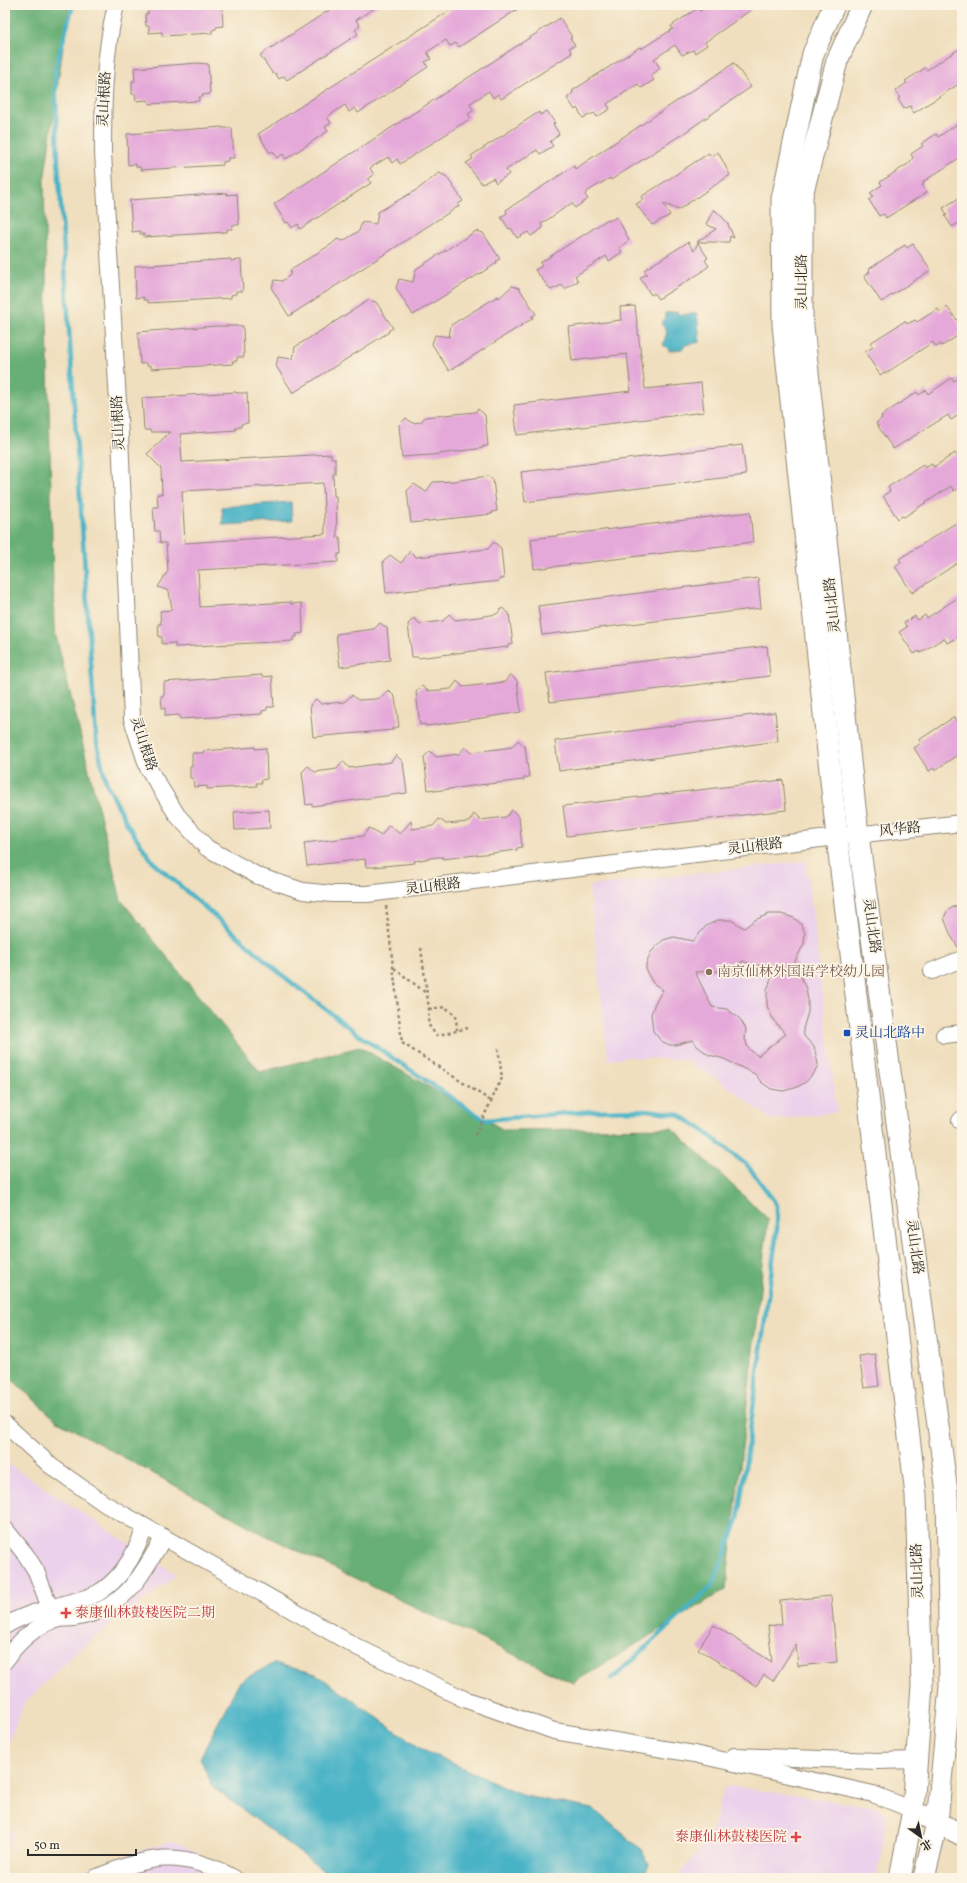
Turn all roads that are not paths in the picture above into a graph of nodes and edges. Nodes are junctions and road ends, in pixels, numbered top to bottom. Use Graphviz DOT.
graph roads {
  1 [pos="116,5"];
  2 [pos="834,5"];
  3 [pos="862,5"];
  4 [pos="962,823"];
  5 [pos="858,835"];
  6 [pos="837,836"];
  7 [pos="962,959"];
  8 [pos="932,971"];
  9 [pos="962,1033"];
  10 [pos="944,1035"];
  11 [pos="5,1424"];
  12 [pos="145,1527"];
  13 [pos="5,1529"];
  14 [pos="164,1538"];
  15 [pos="50,1608"];
  16 [pos="5,1626"];
  17 [pos="5,1661"];
  18 [pos="694,1754"];
  19 [pos="918,1760"];
  20 [pos="953,1760"];
  21 [pos="914,1810"];
  22 [pos="937,1823"];
  23 [pos="962,1835"];
  24 [pos="95,1878"];
  25 [pos="234,1878"];
  26 [pos="900,1878"];
  27 [pos="924,1878"];
  1 -- 6 [label="street, 灵山根路"];
  2 -- 6 [label="main road, 灵山北路"];
  3 -- 5 [label="main road, 灵山北路"];
  4 -- 5 [label="street, 风华路"];
  5 -- 6 [label="street, 风华路"];
  5 -- 20 [label="main road, 灵山北路"];
  6 -- 19 [label="main road, 灵山北路"];
  7 -- 8 [label="street"];
  9 -- 10 [label="street"];
  11 -- 12 [label="street"];
  12 -- 14 [label="street"];
  12 -- 15 [label="street"];
  13 -- 15 [label="street"];
  14 -- 17 [label="street"];
  14 -- 18 [label="street"];
  15 -- 16 [label="street"];
  18 -- 19 [label="street"];
  18 -- 21 [label="street"];
  19 -- 20 [label="main road"];
  19 -- 21 [label="main road, 灵山北路"];
  20 -- 22 [label="main road, 灵山北路"];
  21 -- 22 [label="main road"];
  21 -- 26 [label="main road, 灵山北路"];
  22 -- 23 [label="main road"];
  22 -- 27 [label="main road, 灵山北路"];
  24 -- 25 [label="street"];
}
